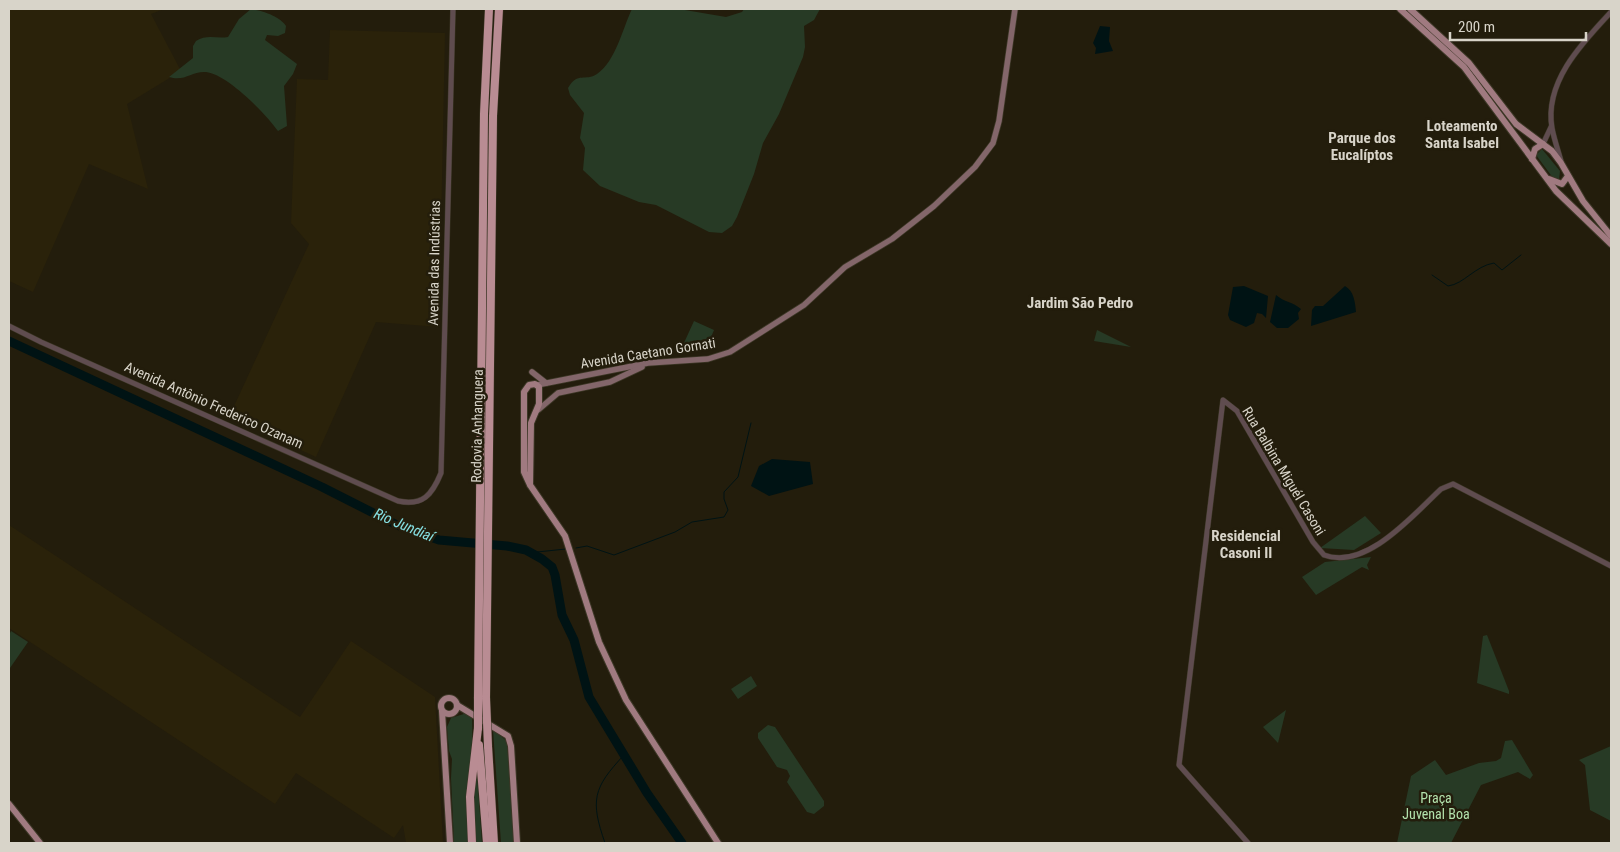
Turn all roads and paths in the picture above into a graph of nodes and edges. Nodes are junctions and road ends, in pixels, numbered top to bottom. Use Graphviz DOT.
graph roads {
  1 [pos="453,9"];
  2 [pos="489,9"];
  3 [pos="499,9"];
  4 [pos="1015,9"];
  5 [pos="1400,9"];
  6 [pos="1410,9"];
  7 [pos="1611,12"];
  8 [pos="1552,127"];
  9 [pos="1543,144"];
  10 [pos="1532,159"];
  11 [pos="1561,163"];
  12 [pos="1568,176"];
  13 [pos="1546,177"];
  14 [pos="1611,236"];
  15 [pos="1611,244"];
  16 [pos="9,326"];
  17 [pos="648,363"];
  18 [pos="609,370"];
  19 [pos="532,372"];
  20 [pos="610,382"];
  21 [pos="546,383"];
  22 [pos="537,385"];
  23 [pos="524,407"];
  24 [pos="535,412"];
  25 [pos="527,441"];
  26 [pos="411,504"];
  27 [pos="1611,566"];
  28 [pos="482,698"];
  29 [pos="442,711"];
  30 [pos="454,711"];
  31 [pos="478,728"];
  32 [pos="442,732"];
  33 [pos="9,804"];
  34 [pos="40,843"];
  35 [pos="450,843"];
  36 [pos="472,843"];
  37 [pos="487,843"];
  38 [pos="494,843"];
  39 [pos="516,843"];
  40 [pos="718,843"];
  41 [pos="1248,843"];
  1 -- 26 [label="street, Avenida das Indústrias"];
  2 -- 28 [label="highway, Rodovia Anhanguera"];
  3 -- 28 [label="highway, Rodovia Anhanguera"];
  4 -- 17 [label="main road, Avenida Caetano Gornati"];
  5 -- 10 [label="main road"];
  6 -- 9 [label="main road"];
  7 -- 8 [label="street"];
  8 -- 9 [label="street"];
  8 -- 11 [label="street"];
  9 -- 10 [label="main road"];
  9 -- 11 [label="main road"];
  10 -- 13 [label="main road"];
  11 -- 12 [label="main road"];
  12 -- 13 [label="main road"];
  12 -- 14 [label="main road"];
  13 -- 15 [label="main road"];
  16 -- 26 [label="street, Avenida Antônio Frederico Ozanam"];
  17 -- 18 [label="main road, Avenida Caetano Gornati"];
  17 -- 20 [label="main road"];
  18 -- 20 [label="main road"];
  18 -- 21 [label="main road, Avenida Caetano Gornati"];
  19 -- 21 [label="main road"];
  20 -- 24 [label="main road"];
  21 -- 22 [label="main road, Avenida Caetano Gornati"];
  22 -- 23 [label="main road"];
  22 -- 24 [label="main road"];
  23 -- 24 [label="main road"];
  23 -- 25 [label="main road"];
  24 -- 25 [label="main road"];
  25 -- 40 [label="main road"];
  27 -- 41 [label="street, Rua Balbina Miguél Casoni"];
  28 -- 31 [label="highway, Rodovia Anhanguera, bridge"];
  28 -- 38 [label="highway, Rodovia Anhanguera, bridge"];
  29 -- 30 [label="main road"];
  29 -- 30 [label="main road"];
  29 -- 32 [label="main road"];
  30 -- 32 [label="main road"];
  30 -- 39 [label="main road"];
  31 -- 36 [label="highway"];
  31 -- 37 [label="highway, Rodovia Anhanguera"];
  32 -- 35 [label="main road"];
  33 -- 34 [label="main road"];
}
